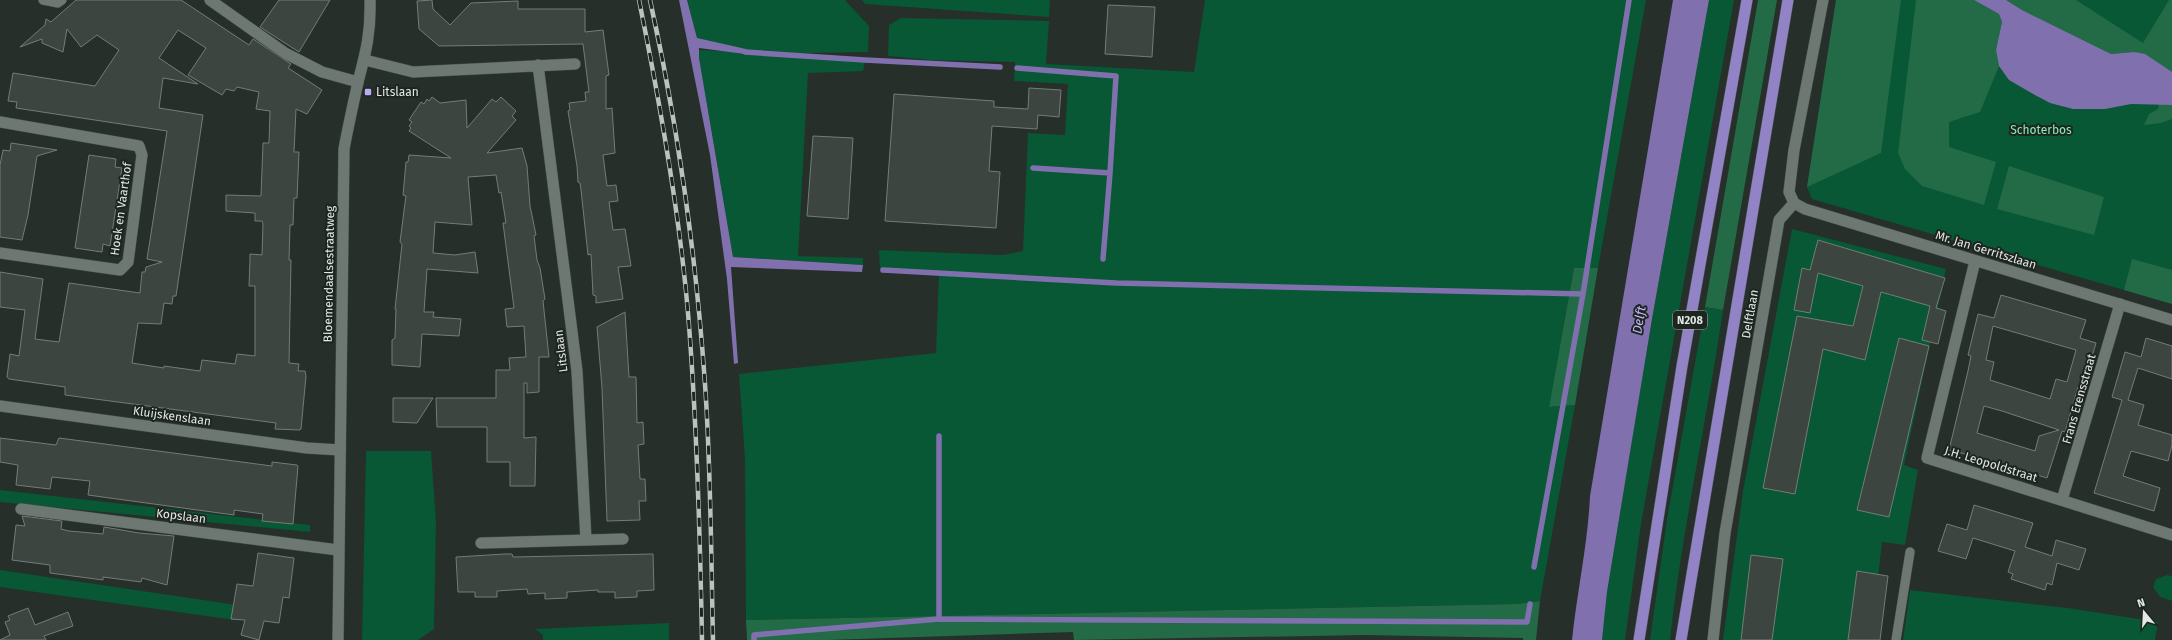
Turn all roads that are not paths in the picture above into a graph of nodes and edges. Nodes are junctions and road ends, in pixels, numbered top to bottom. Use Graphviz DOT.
graph roads {
  1 [pos="43,0"];
  2 [pos="62,0"];
  3 [pos="210,0"];
  4 [pos="370,0"];
  5 [pos="1747,0"];
  6 [pos="1788,0"];
  7 [pos="1823,0"];
  8 [pos="365,60"];
  9 [pos="575,64"];
  10 [pos="538,65"];
  11 [pos="358,82"];
  12 [pos="0,122"];
  13 [pos="1794,203"];
  14 [pos="0,253"];
  15 [pos="1975,261"];
  16 [pos="2120,304"];
  17 [pos="2172,320"];
  18 [pos="0,406"];
  19 [pos="340,450"];
  20 [pos="2062,500"];
  21 [pos="21,509"];
  22 [pos="2172,535"];
  23 [pos="623,538"];
  24 [pos="586,540"];
  25 [pos="481,543"];
  26 [pos="338,550"];
  27 [pos="1910,552"];
  28 [pos="338,640"];
  29 [pos="1639,640"];
  30 [pos="1681,640"];
  31 [pos="1713,640"];
  32 [pos="1896,640"];
  1 -- 2 [label="lane"];
  3 -- 11 [label="street"];
  4 -- 8 [label="street, Bloemendaalsestraatweg"];
  5 -- 29 [label="main road, N208"];
  6 -- 30 [label="main road, Delftlaan"];
  7 -- 13 [label="street"];
  8 -- 10 [label="street"];
  8 -- 11 [label="street, Bloemendaalsestraatweg"];
  9 -- 10 [label="street"];
  10 -- 24 [label="street, Litslaan"];
  11 -- 19 [label="street, Bloemendaalsestraatweg"];
  12 -- 14 [label="street, Hoek en Vaarthof"];
  13 -- 15 [label="street, Mr. Jan Gerritszlaan"];
  13 -- 31 [label="street, Delftlaan"];
  15 -- 16 [label="street, Mr. Jan Gerritszlaan"];
  15 -- 20 [label="street, J.H. Leopoldstraat"];
  16 -- 17 [label="street, Mr. Jan Gerritszlaan"];
  16 -- 20 [label="street, Frans Erensstraat"];
  18 -- 19 [label="street, Kluijskenslaan"];
  19 -- 26 [label="street, Bloemendaalsestraatweg"];
  20 -- 22 [label="street, J.H. Leopoldstraat"];
  21 -- 26 [label="street, Kopslaan"];
  23 -- 24 [label="street"];
  24 -- 25 [label="street"];
  26 -- 28 [label="street, Bloemendaalsestraatweg"];
  27 -- 32 [label="lane"];
}
